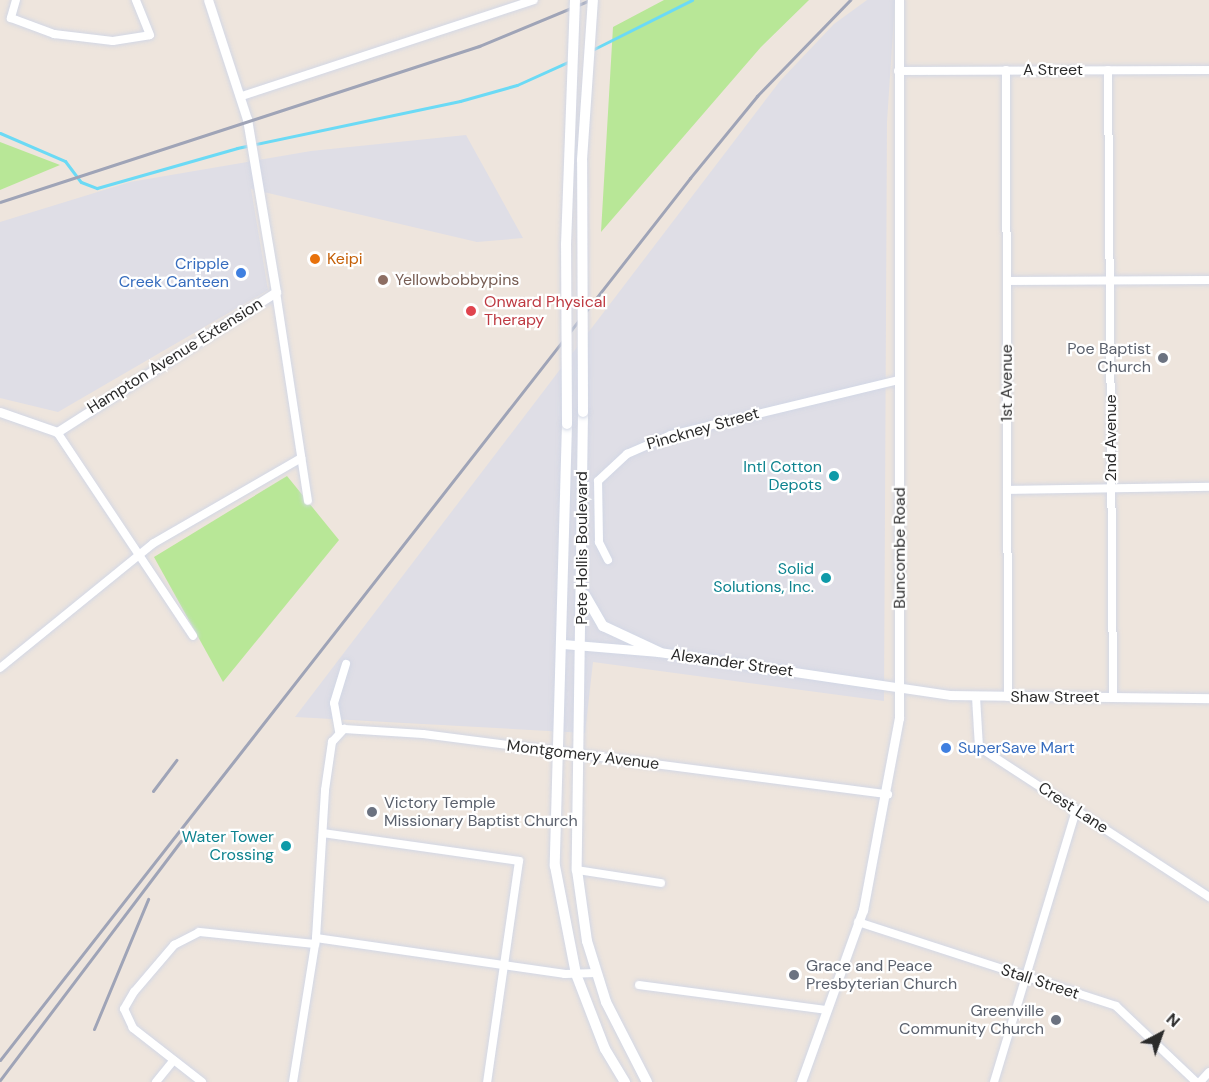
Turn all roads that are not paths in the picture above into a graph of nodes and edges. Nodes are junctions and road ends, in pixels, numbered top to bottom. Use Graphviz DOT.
graph roads {
  1 [pos="16,0"];
  2 [pos="136,0"];
  3 [pos="208,0"];
  4 [pos="534,0"];
  5 [pos="575,0"];
  6 [pos="593,0"];
  7 [pos="899,0"];
  8 [pos="1006,69"];
  9 [pos="1108,70"];
  10 [pos="1209,70"];
  11 [pos="898,71"];
  12 [pos="242,96"];
  13 [pos="1006,280"];
  14 [pos="1110,280"];
  15 [pos="1209,280"];
  16 [pos="276,292"];
  17 [pos="899,380"];
  18 [pos="0,412"];
  19 [pos="57,432"];
  20 [pos="301,458"];
  21 [pos="1111,488"];
  22 [pos="1209,488"];
  23 [pos="1007,490"];
  24 [pos="308,501"];
  25 [pos="141,553"];
  26 [pos="608,560"];
  27 [pos="582,586"];
  28 [pos="193,636"];
  29 [pos="562,644"];
  30 [pos="580,645"];
  31 [pos="659,652"];
  32 [pos="346,664"];
  33 [pos="0,668"];
  34 [pos="901,689"];
  35 [pos="976,697"];
  36 [pos="1008,697"];
  37 [pos="1113,697"];
  38 [pos="1209,698"];
  39 [pos="339,731"];
  40 [pos="558,751"];
  41 [pos="576,754"];
  42 [pos="888,794"];
  43 [pos="1076,810"];
  44 [pos="323,833"];
  45 [pos="577,870"];
  46 [pos="661,883"];
  47 [pos="1209,897"];
  48 [pos="858,922"];
  49 [pos="315,941"];
  50 [pos="503,966"];
  51 [pos="596,973"];
  52 [pos="576,974"];
  53 [pos="1025,977"];
  54 [pos="639,985"];
  55 [pos="827,1010"];
  56 [pos="174,1060"];
  57 [pos="1209,1072"];
  58 [pos="156,1082"];
  59 [pos="202,1082"];
  60 [pos="293,1082"];
  61 [pos="487,1082"];
  62 [pos="625,1082"];
  63 [pos="647,1082"];
  64 [pos="801,1082"];
  65 [pos="994,1082"];
  66 [pos="1198,1082"];
  1 -- 2 [label="street"];
  3 -- 12 [label="street, Hampton Avenue Extension"];
  4 -- 12 [label="street"];
  5 -- 29 [label="main road, Pete Hollis Boulevard, bridge"];
  6 -- 27 [label="main road, Pete Hollis Boulevard, bridge"];
  7 -- 11 [label="street, Buncombe Road"];
  8 -- 9 [label="street, A Street"];
  8 -- 11 [label="street, A Street"];
  8 -- 13 [label="street, 1st Avenue"];
  9 -- 10 [label="street, A Street"];
  9 -- 14 [label="street, 2nd Avenue"];
  11 -- 17 [label="street, Buncombe Road"];
  12 -- 16 [label="street, Hampton Avenue Extension"];
  13 -- 14 [label="street"];
  13 -- 23 [label="street, 1st Avenue"];
  14 -- 15 [label="street"];
  14 -- 21 [label="street, 2nd Avenue"];
  16 -- 19 [label="street, Hampton Avenue Extension"];
  16 -- 20 [label="street"];
  17 -- 26 [label="street, Pinckney Street"];
  17 -- 34 [label="street, Buncombe Road"];
  18 -- 19 [label="street"];
  19 -- 25 [label="street"];
  20 -- 24 [label="street"];
  20 -- 25 [label="street"];
  21 -- 22 [label="street"];
  21 -- 23 [label="street"];
  21 -- 37 [label="street, 2nd Avenue"];
  23 -- 36 [label="street, 1st Avenue"];
  25 -- 28 [label="street"];
  25 -- 33 [label="street"];
  27 -- 30 [label="main road, Pete Hollis Boulevard"];
  27 -- 31 [label="main road"];
  29 -- 30 [label="street, Alexander Street"];
  29 -- 40 [label="main road, Pete Hollis Boulevard"];
  30 -- 31 [label="street, Alexander Street"];
  30 -- 41 [label="main road, Pete Hollis Boulevard"];
  31 -- 34 [label="street, Alexander Street"];
  32 -- 39 [label="street"];
  34 -- 35 [label="street, Shaw Street"];
  34 -- 42 [label="street, Buncombe Road"];
  35 -- 36 [label="street, Shaw Street"];
  35 -- 43 [label="street, Crest Lane"];
  36 -- 37 [label="street, Shaw Street"];
  37 -- 38 [label="street, Shaw Street"];
  39 -- 40 [label="street, Montgomery Avenue"];
  39 -- 44 [label="street"];
  40 -- 41 [label="street, Montgomery Avenue"];
  40 -- 52 [label="main road, Pete Hollis Boulevard"];
  41 -- 42 [label="street, Montgomery Avenue"];
  41 -- 45 [label="main road, Pete Hollis Boulevard"];
  42 -- 48 [label="street, Buncombe Road"];
  43 -- 47 [label="street, Crest Lane"];
  43 -- 53 [label="street"];
  44 -- 49 [label="street"];
  44 -- 50 [label="street"];
  45 -- 46 [label="street"];
  45 -- 51 [label="main road, Pete Hollis Boulevard"];
  48 -- 53 [label="street, Stall Street"];
  48 -- 55 [label="street, Buncombe Road"];
  49 -- 50 [label="street"];
  49 -- 56 [label="street"];
  49 -- 60 [label="street"];
  50 -- 52 [label="street"];
  50 -- 61 [label="street"];
  51 -- 52 [label="street"];
  51 -- 63 [label="main road, Pete Hollis Boulevard"];
  52 -- 62 [label="main road, Pete Hollis Boulevard"];
  53 -- 65 [label="street"];
  53 -- 66 [label="street, Stall Street"];
  54 -- 55 [label="street"];
  55 -- 64 [label="street, Buncombe Road"];
  56 -- 58 [label="street"];
  56 -- 59 [label="street"];
  57 -- 66 [label="street"];
}
